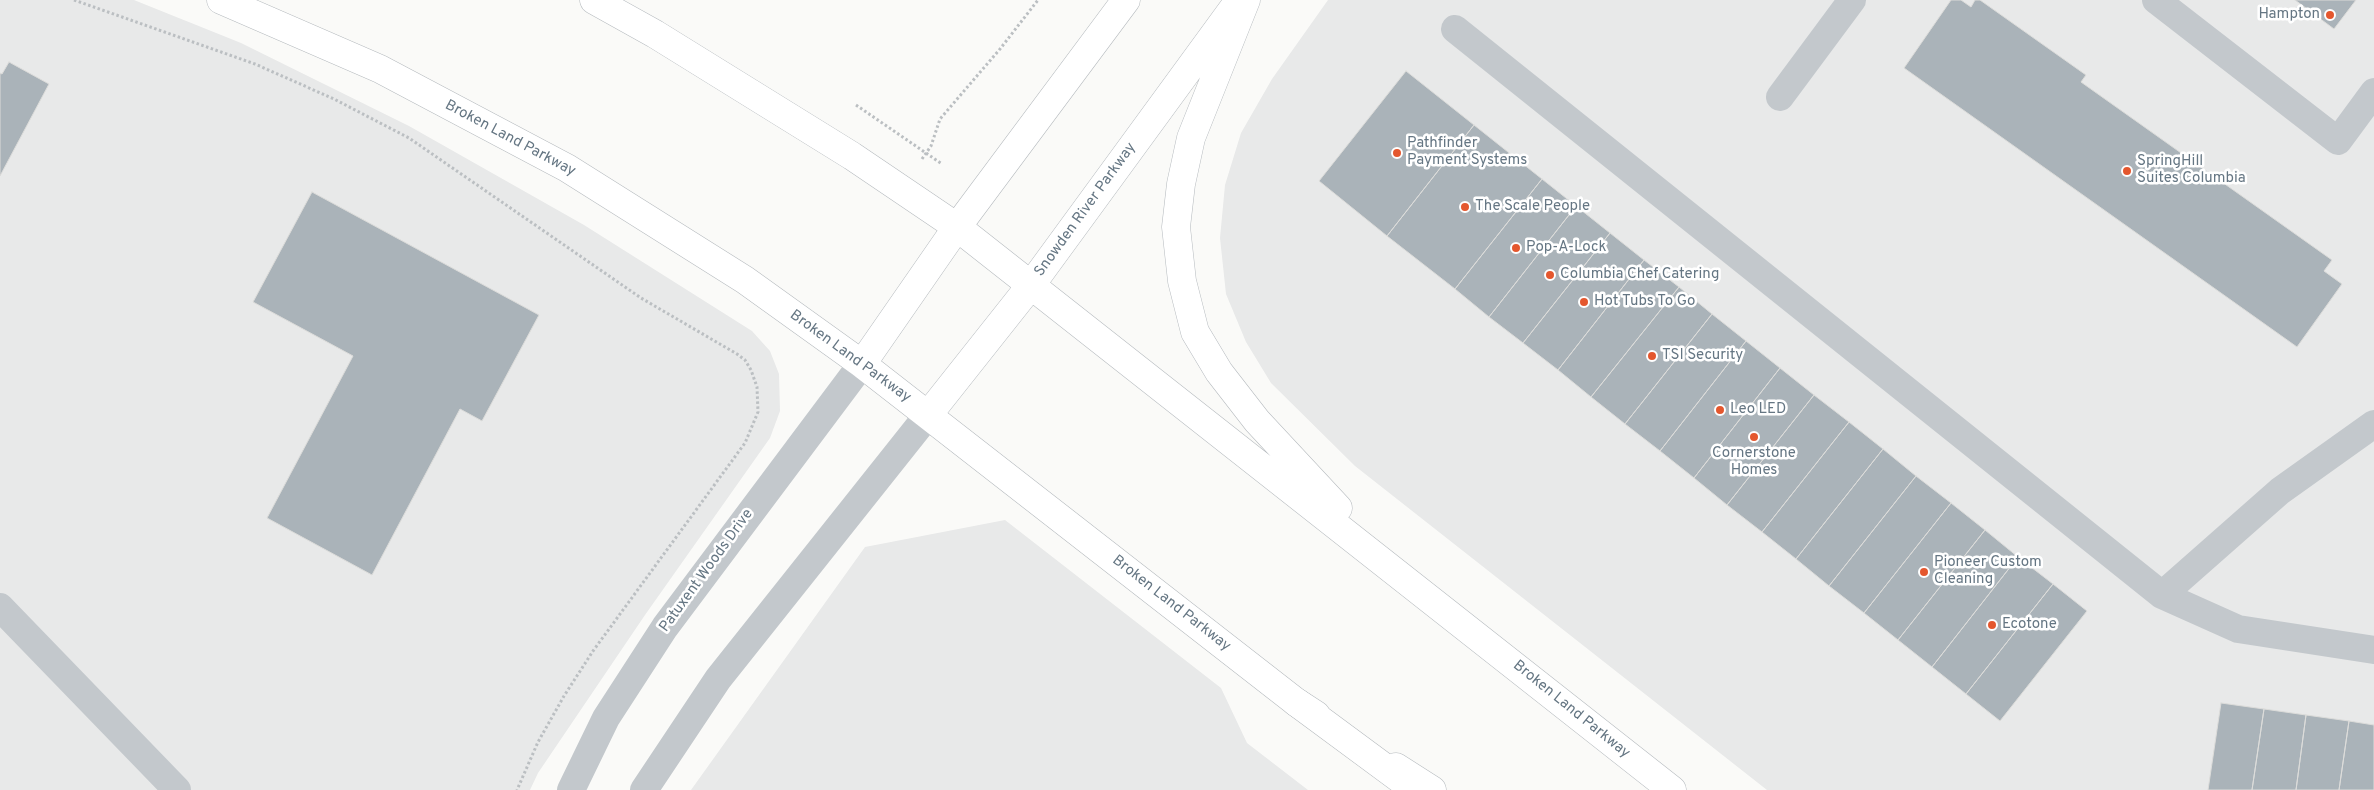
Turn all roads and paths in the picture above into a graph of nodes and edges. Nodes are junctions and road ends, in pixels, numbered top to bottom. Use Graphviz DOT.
graph roads {
  1 [pos="74,0"];
  2 [pos="221,0"];
  3 [pos="594,0"];
  4 [pos="1038,0"];
  5 [pos="1126,0"];
  6 [pos="1239,0"];
  7 [pos="1246,0"];
  8 [pos="1852,0"];
  9 [pos="2156,0"];
  10 [pos="1455,29"];
  11 [pos="2374,92"];
  12 [pos="1780,98"];
  13 [pos="856,105"];
  14 [pos="926,153"];
  15 [pos="922,159"];
  16 [pos="942,164"];
  17 [pos="957,227"];
  18 [pos="1031,285"];
  19 [pos="862,364"];
  20 [pos="928,415"];
  21 [pos="2374,424"];
  22 [pos="1395,570"];
  23 [pos="2162,595"];
  24 [pos="0,607"];
  25 [pos="2374,650"];
  26 [pos="1296,702"];
  27 [pos="176,790"];
  28 [pos="517,790"];
  29 [pos="571,790"];
  30 [pos="644,790"];
  31 [pos="1415,790"];
  32 [pos="1432,790"];
  33 [pos="1672,790"];
  1 -- 28 [label="path"];
  2 -- 19 [label="main road, Broken Land Parkway"];
  3 -- 17 [label="main road, Broken Land Parkway"];
  4 -- 14 [label="path"];
  5 -- 17 [label="main road"];
  6 -- 18 [label="main road, Snowden River Parkway"];
  7 -- 22 [label="main road"];
  8 -- 12 [label="street"];
  9 -- 11 [label="street"];
  10 -- 23 [label="street"];
  13 -- 14 [label="path"];
  14 -- 15 [label="path"];
  14 -- 16 [label="path"];
  17 -- 18 [label="main road, Broken Land Parkway"];
  17 -- 19 [label="main road"];
  18 -- 20 [label="main road, Snowden River Parkway"];
  18 -- 22 [label="main road, Broken Land Parkway"];
  19 -- 20 [label="main road, Broken Land Parkway"];
  19 -- 29 [label="street, Patuxent Woods Drive"];
  20 -- 26 [label="main road, Broken Land Parkway"];
  20 -- 30 [label="street"];
  21 -- 23 [label="street"];
  22 -- 33 [label="main road, Broken Land Parkway"];
  23 -- 25 [label="street"];
  24 -- 27 [label="street"];
  26 -- 31 [label="main road"];
  26 -- 32 [label="main road, Broken Land Parkway"];
}
